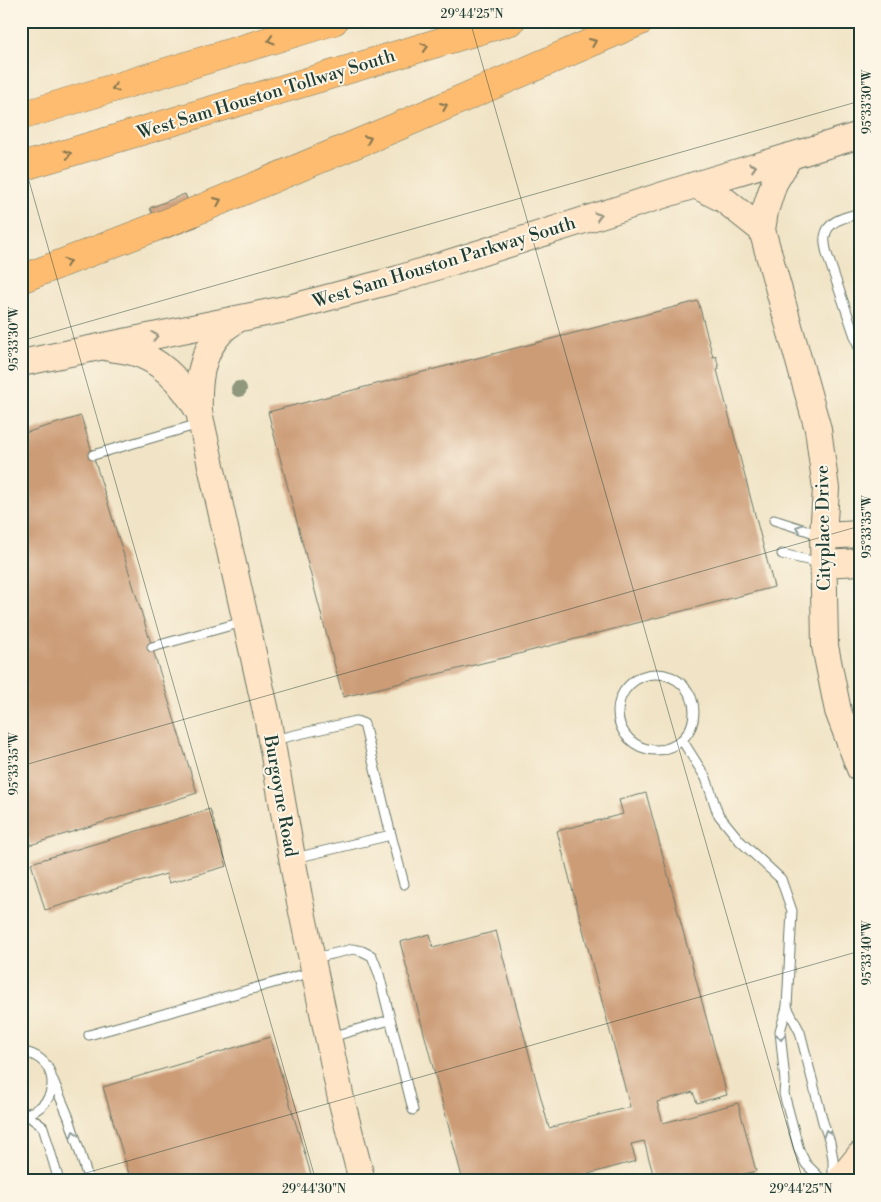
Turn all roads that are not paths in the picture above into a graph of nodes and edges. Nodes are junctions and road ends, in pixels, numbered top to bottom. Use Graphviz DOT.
graph roads {
  1 [pos="334,21"];
  2 [pos="511,21"];
  3 [pos="641,21"];
  4 [pos="21,116"];
  5 [pos="860,135"];
  6 [pos="790,156"];
  7 [pos="21,168"];
  8 [pos="695,185"];
  9 [pos="860,213"];
  10 [pos="762,230"];
  11 [pos="21,279"];
  12 [pos="236,320"];
  13 [pos="83,350"];
  14 [pos="860,351"];
  15 [pos="21,363"];
  16 [pos="200,418"];
  17 [pos="93,455"];
  18 [pos="774,520"];
  19 [pos="860,534"];
  20 [pos="823,536"];
  21 [pos="782,554"];
  22 [pos="860,562"];
  23 [pos="823,564"];
  24 [pos="246,621"];
  25 [pos="152,647"];
  26 [pos="851,719"];
  27 [pos="271,740"];
  28 [pos="682,740"];
  29 [pos="860,769"];
  30 [pos="392,835"];
  31 [pos="292,859"];
  32 [pos="404,884"];
  33 [pos="313,964"];
  34 [pos="787,1007"];
  35 [pos="390,1020"];
  36 [pos="89,1035"];
  37 [pos="328,1038"];
  38 [pos="21,1052"];
  39 [pos="53,1080"];
  40 [pos="413,1110"];
  41 [pos="24,1114"];
  42 [pos="860,1155"];
  43 [pos="59,1181"];
  44 [pos="89,1181"];
  45 [pos="362,1181"];
  46 [pos="823,1181"];
  47 [pos="833,1181"];
  48 [pos="839,1181"];
  1 -- 4 [label="highway, one-way"];
  7 -- 2 [label="highway, West Sam Houston Tollway South, one-way"];
  11 -- 3 [label="highway, one-way"];
  5 -- 6 [label="street, West Sam Houston Parkway South"];
  8 -- 6 [label="street, West Sam Houston Parkway South, one-way"];
  6 -- 10 [label="street, Cityplace Drive"];
  8 -- 10 [label="street"];
  12 -- 8 [label="street, West Sam Houston Parkway South, one-way"];
  9 -- 14 [label="lane"];
  10 -- 20 [label="street, Cityplace Drive"];
  13 -- 12 [label="street, West Sam Houston Parkway South, one-way"];
  12 -- 16 [label="street, Burgoyne Road"];
  13 -- 15 [label="street, West Sam Houston Parkway South"];
  13 -- 16 [label="street, Burgoyne Road"];
  16 -- 17 [label="lane"];
  16 -- 24 [label="street, Burgoyne Road"];
  20 -- 18 [label="lane, one-way"];
  19 -- 20 [label="street"];
  20 -- 23 [label="street, Cityplace Drive"];
  21 -- 23 [label="lane"];
  22 -- 23 [label="street"];
  23 -- 26 [label="street, Cityplace Drive"];
  24 -- 25 [label="lane"];
  24 -- 27 [label="street, Burgoyne Road"];
  26 -- 29 [label="street, Cityplace Drive"];
  27 -- 30 [label="lane"];
  27 -- 31 [label="street, Burgoyne Road"];
  28 -- 28 [label="lane"];
  28 -- 34 [label="lane"];
  30 -- 31 [label="lane"];
  30 -- 32 [label="lane"];
  31 -- 33 [label="street, Burgoyne Road"];
  33 -- 35 [label="lane"];
  33 -- 36 [label="lane"];
  33 -- 37 [label="street, Burgoyne Road"];
  34 -- 46 [label="lane, one-way"];
  47 -- 34 [label="lane, one-way"];
  35 -- 37 [label="lane"];
  35 -- 40 [label="lane"];
  37 -- 45 [label="street, Burgoyne Road"];
  38 -- 39 [label="lane"];
  39 -- 41 [label="lane"];
  44 -- 39 [label="lane, one-way"];
  41 -- 43 [label="lane"];
  42 -- 48 [label="street"];
}
